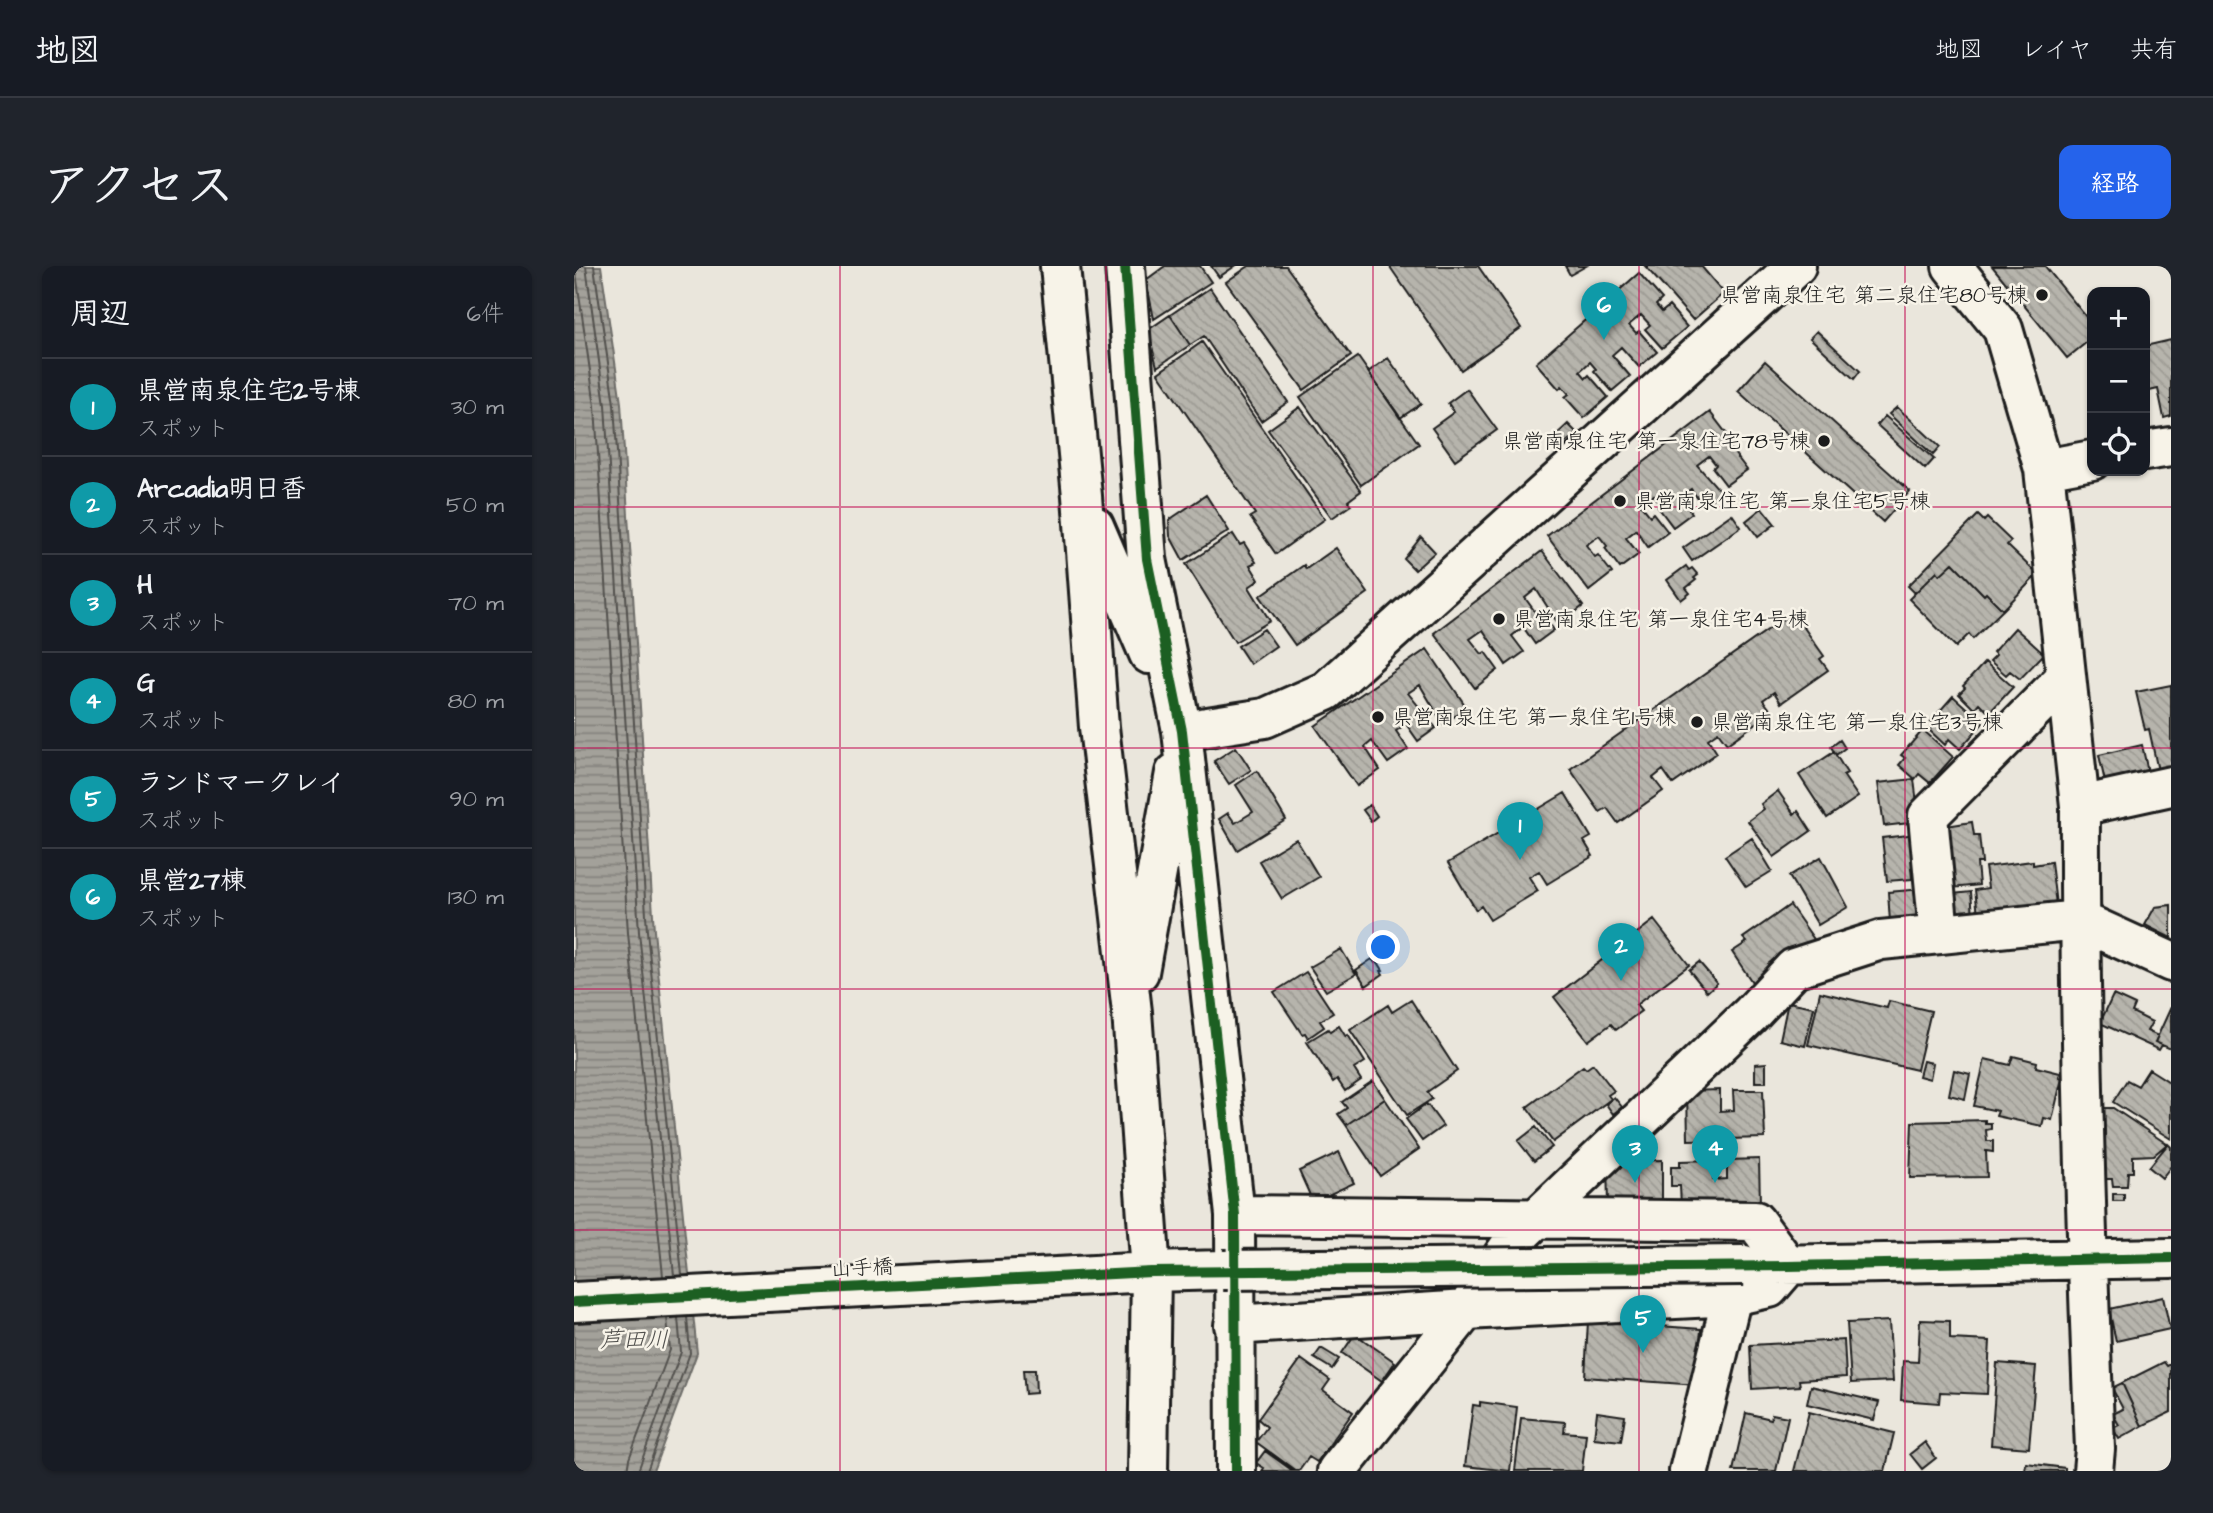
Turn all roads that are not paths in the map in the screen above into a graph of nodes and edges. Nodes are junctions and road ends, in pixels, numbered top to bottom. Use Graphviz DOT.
graph roads {
  1 [pos="1060,266"];
  2 [pos="1125,266"];
  3 [pos="1952,266"];
  4 [pos="1776,272"];
  5 [pos="2171,447"];
  6 [pos="2150,450"];
  7 [pos="2087,461"];
  8 [pos="2044,469"];
  9 [pos="1082,496"];
  10 [pos="2065,678"];
  11 [pos="1182,731"];
  12 [pos="2171,786"];
  13 [pos="2080,806"];
  14 [pos="2079,920"];
  15 [pos="1939,933"];
  16 [pos="2171,962"];
  17 [pos="1132,1012"];
  18 [pos="1235,1215"];
  19 [pos="1539,1217"];
  20 [pos="2171,1258"];
  21 [pos="2087,1260"];
  22 [pos="1788,1266"];
  23 [pos="1151,1272"];
  24 [pos="1738,1280"];
  25 [pos="574,1302"];
  26 [pos="1466,1310"];
  27 [pos="1234,1325"];
  28 [pos="1148,1471"];
  29 [pos="1236,1471"];
  30 [pos="1337,1471"];
  31 [pos="1689,1471"];
  32 [pos="2093,1471"];
  1 -- 9 [label="street"];
  2 -- 11 [label="street"];
  3 -- 8 [label="street"];
  4 -- 11 [label="street"];
  5 -- 6 [label="street"];
  7 -- 8 [label="street"];
  8 -- 10 [label="street"];
  9 -- 11 [label="street"];
  9 -- 17 [label="street"];
  10 -- 13 [label="street"];
  10 -- 15 [label="street"];
  11 -- 17 [label="street"];
  11 -- 18 [label="street"];
  12 -- 13 [label="street"];
  13 -- 14 [label="street"];
  14 -- 15 [label="street"];
  14 -- 16 [label="street"];
  14 -- 21 [label="street"];
  15 -- 19 [label="street"];
  17 -- 23 [label="street"];
  18 -- 19 [label="street"];
  18 -- 27 [label="street"];
  19 -- 22 [label="street"];
  19 -- 26 [label="street"];
  20 -- 21 [label="street"];
  21 -- 22 [label="street"];
  21 -- 32 [label="street"];
  22 -- 24 [label="street"];
  23 -- 24 [label="street, 山手橋, bridge"];
  23 -- 25 [label="street, 山手橋"];
  23 -- 28 [label="street"];
  24 -- 26 [label="street"];
  24 -- 31 [label="street"];
  26 -- 27 [label="street"];
  26 -- 30 [label="street"];
  27 -- 29 [label="street"];
}
